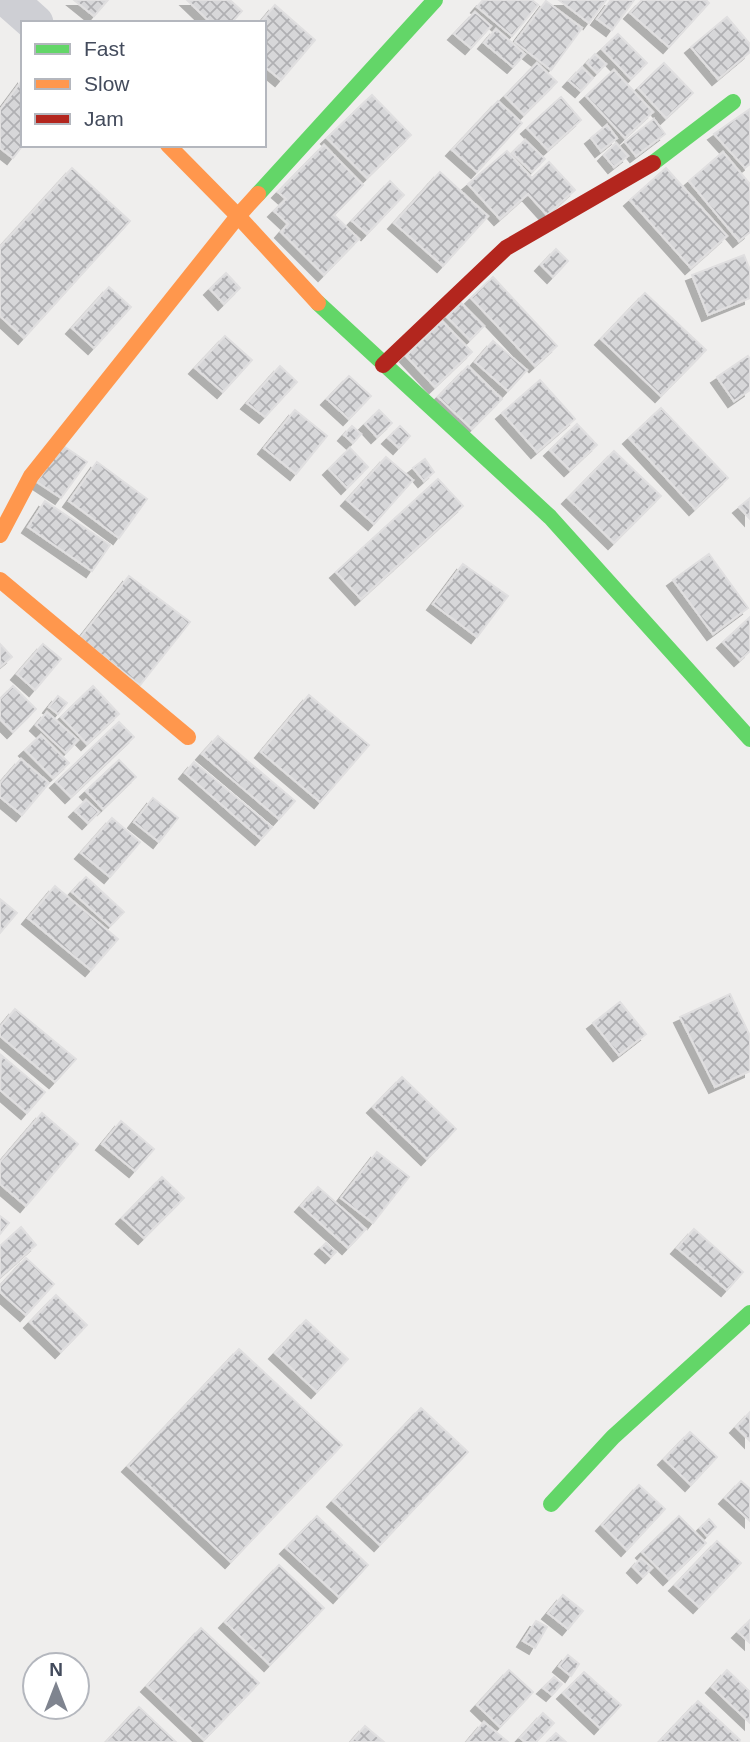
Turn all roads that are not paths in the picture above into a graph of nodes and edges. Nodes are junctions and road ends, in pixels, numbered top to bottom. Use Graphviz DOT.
graph roads {
  1 [pos="9,0"];
  2 [pos="435,0"];
  3 [pos="33,21"];
  4 [pos="733,102"];
  5 [pos="170,147"];
  6 [pos="238,215"];
  7 [pos="383,365"];
  8 [pos="0,535"];
  9 [pos="0,580"];
  10 [pos="188,737"];
  11 [pos="750,738"];
  12 [pos="750,1313"];
  13 [pos="551,1504"];
  1 -- 3 [label="street"];
  2 -- 6 [label="street"];
  4 -- 7 [label="street"];
  5 -- 6 [label="street"];
  6 -- 7 [label="street"];
  6 -- 8 [label="street"];
  7 -- 11 [label="street"];
  9 -- 10 [label="street"];
  12 -- 13 [label="street"];
}
